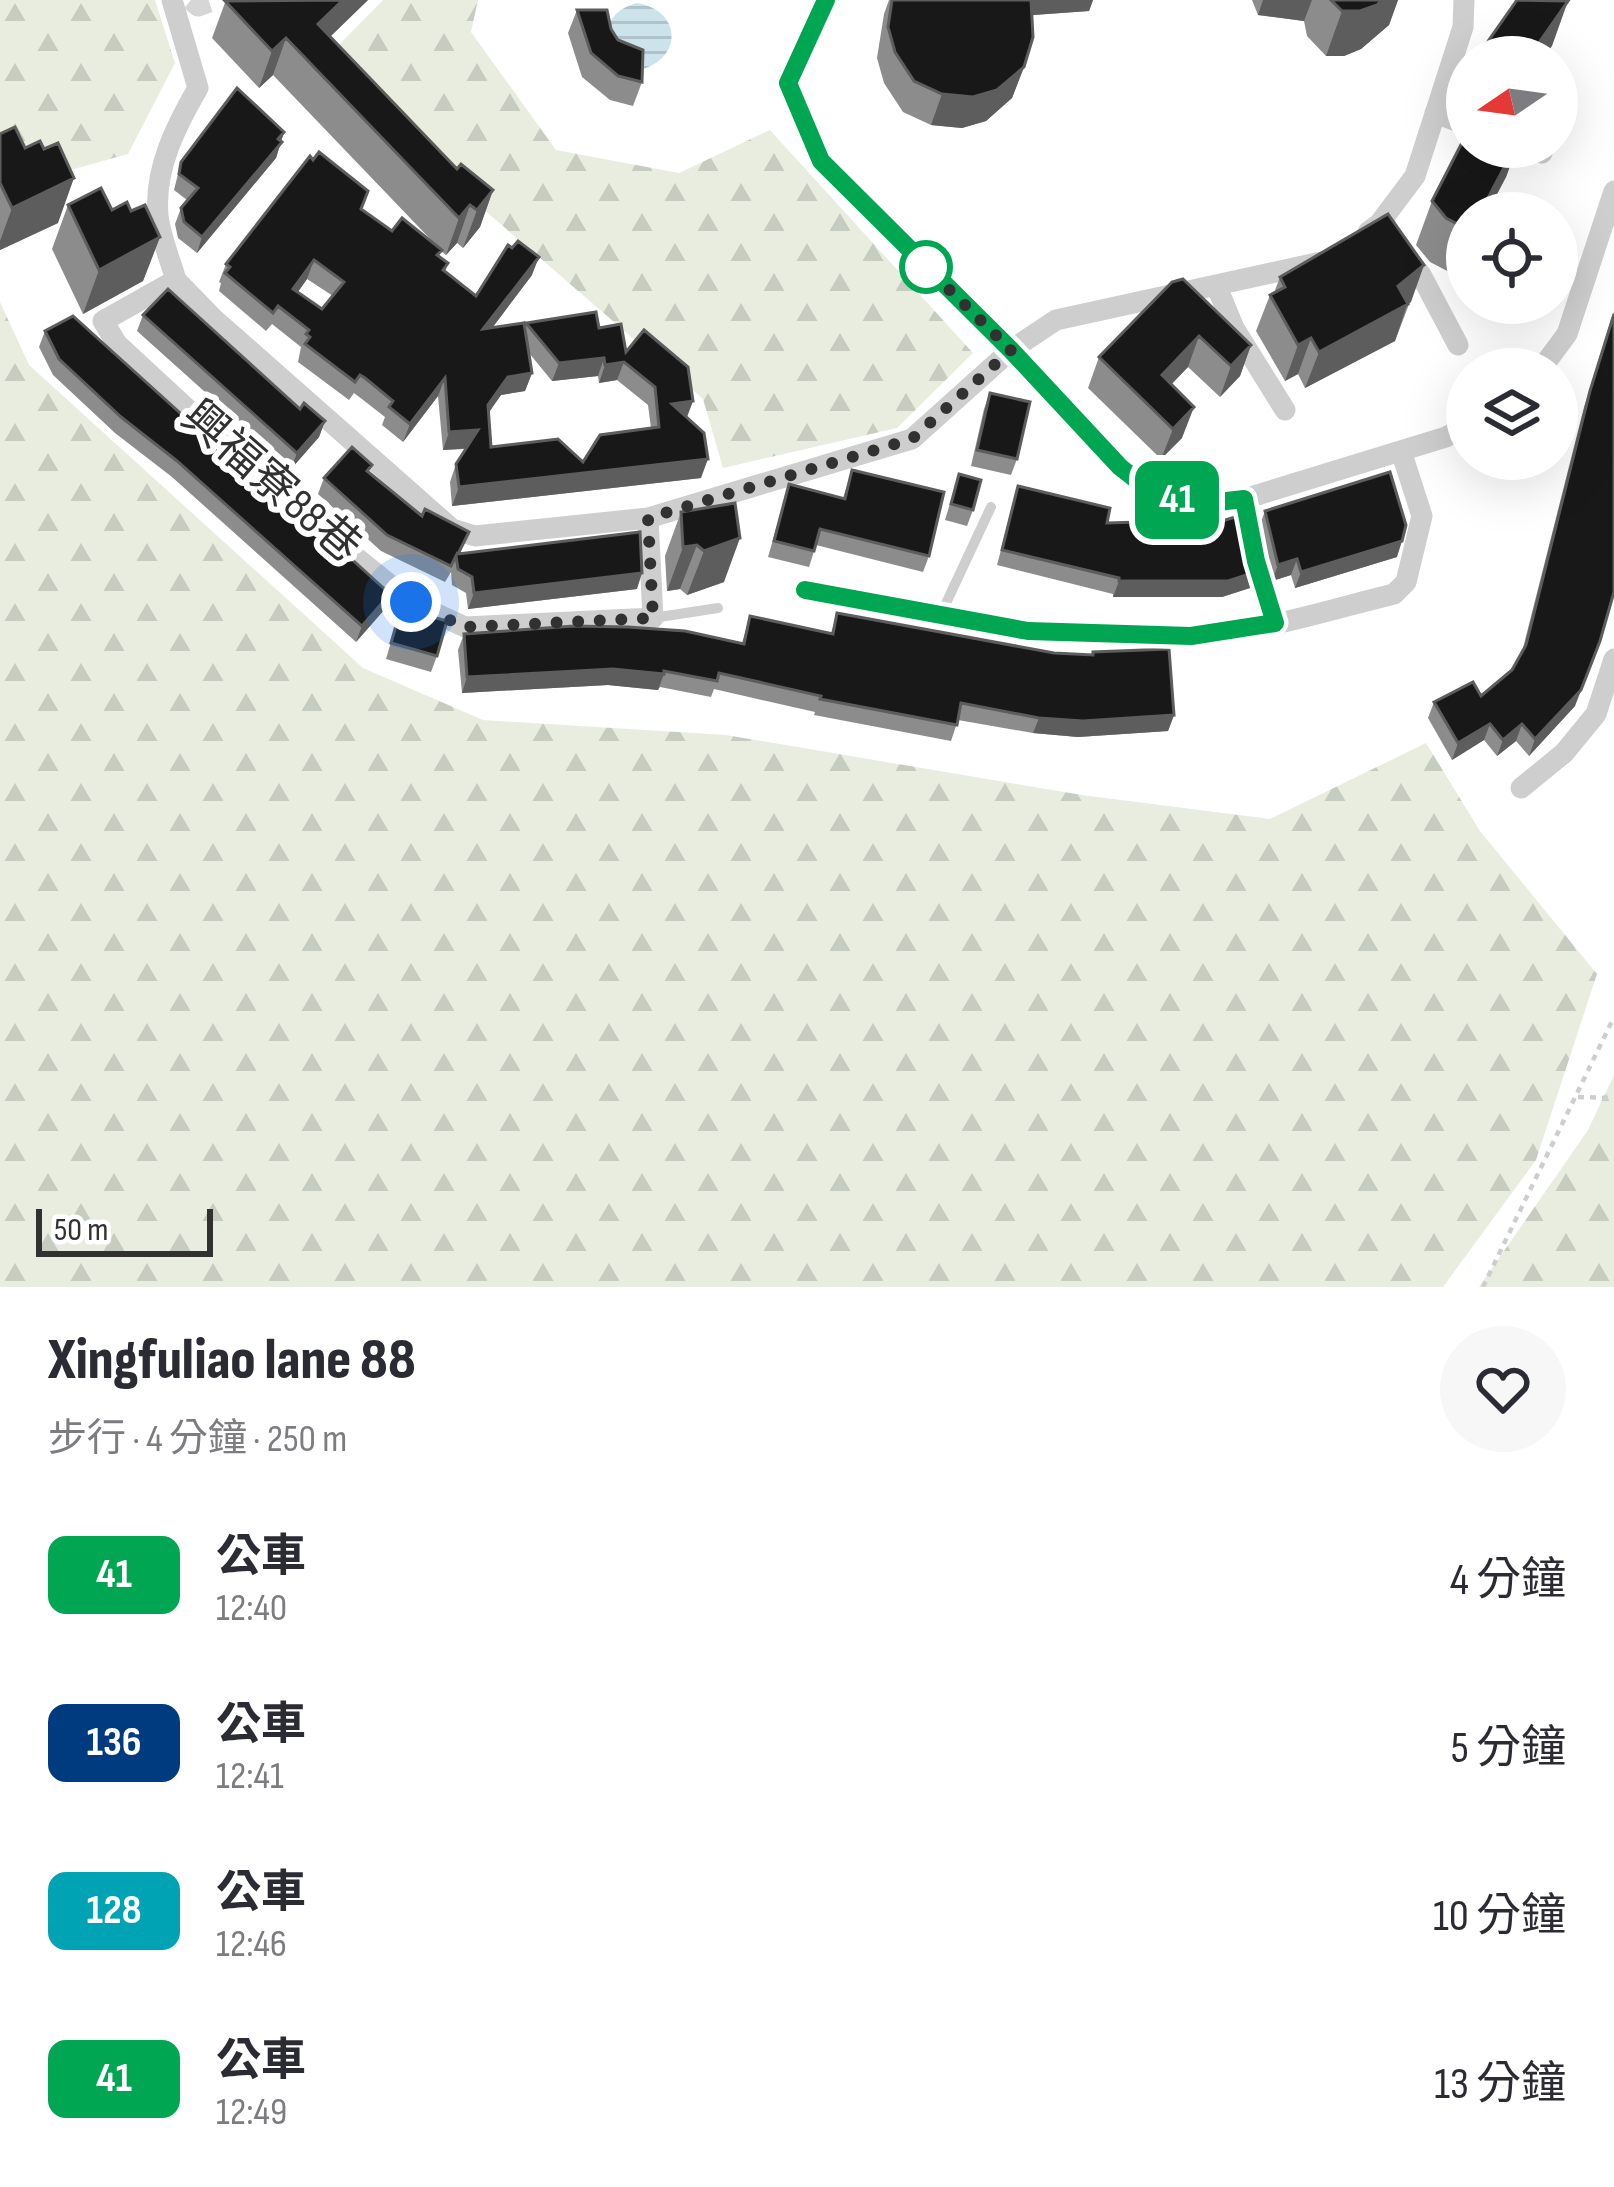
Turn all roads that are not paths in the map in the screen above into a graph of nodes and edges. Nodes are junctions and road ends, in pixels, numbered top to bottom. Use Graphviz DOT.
graph roads {
  1 [pos="172,0"];
  2 [pos="826,0"];
  3 [pos="1464,0"];
  4 [pos="1435,113"];
  5 [pos="1446,117"];
  6 [pos="1614,191"];
  7 [pos="1379,224"];
  8 [pos="176,280"];
  9 [pos="1217,287"];
  10 [pos="1458,345"];
  11 [pos="1557,348"];
  12 [pos="1011,350"];
  13 [pos="1285,410"];
  14 [pos="1446,437"];
  15 [pos="1401,451"];
  16 [pos="1244,499"];
  17 [pos="991,506"];
  18 [pos="648,518"];
  19 [pos="805,590"];
  20 [pos="718,608"];
  21 [pos="939,617"];
  22 [pos="653,618"];
  23 [pos="1275,623"];
  24 [pos="1614,659"];
  25 [pos="1521,788"];
  1 -- 8 [label="street, 興福寮88巷"];
  2 -- 12 [label="street"];
  3 -- 4 [label="street, 興福寮88巷"];
  4 -- 5 [label="street"];
  4 -- 7 [label="street, 興福寮88巷"];
  6 -- 11 [label="street"];
  7 -- 9 [label="street, 興福寮88巷"];
  7 -- 10 [label="street"];
  8 -- 18 [label="street, 興福寮88巷"];
  8 -- 22 [label="street, 興福寮88巷"];
  9 -- 12 [label="street, 興福寮88巷"];
  9 -- 13 [label="street"];
  12 -- 16 [label="street"];
  12 -- 18 [label="street, 興福寮88巷"];
  14 -- 15 [label="street"];
  15 -- 16 [label="street"];
  15 -- 23 [label="street"];
  16 -- 23 [label="lane"];
  17 -- 21 [label="lane"];
  18 -- 22 [label="street"];
  19 -- 21 [label="street"];
  20 -- 22 [label="lane"];
  21 -- 23 [label="street"];
  24 -- 25 [label="street"];
}
